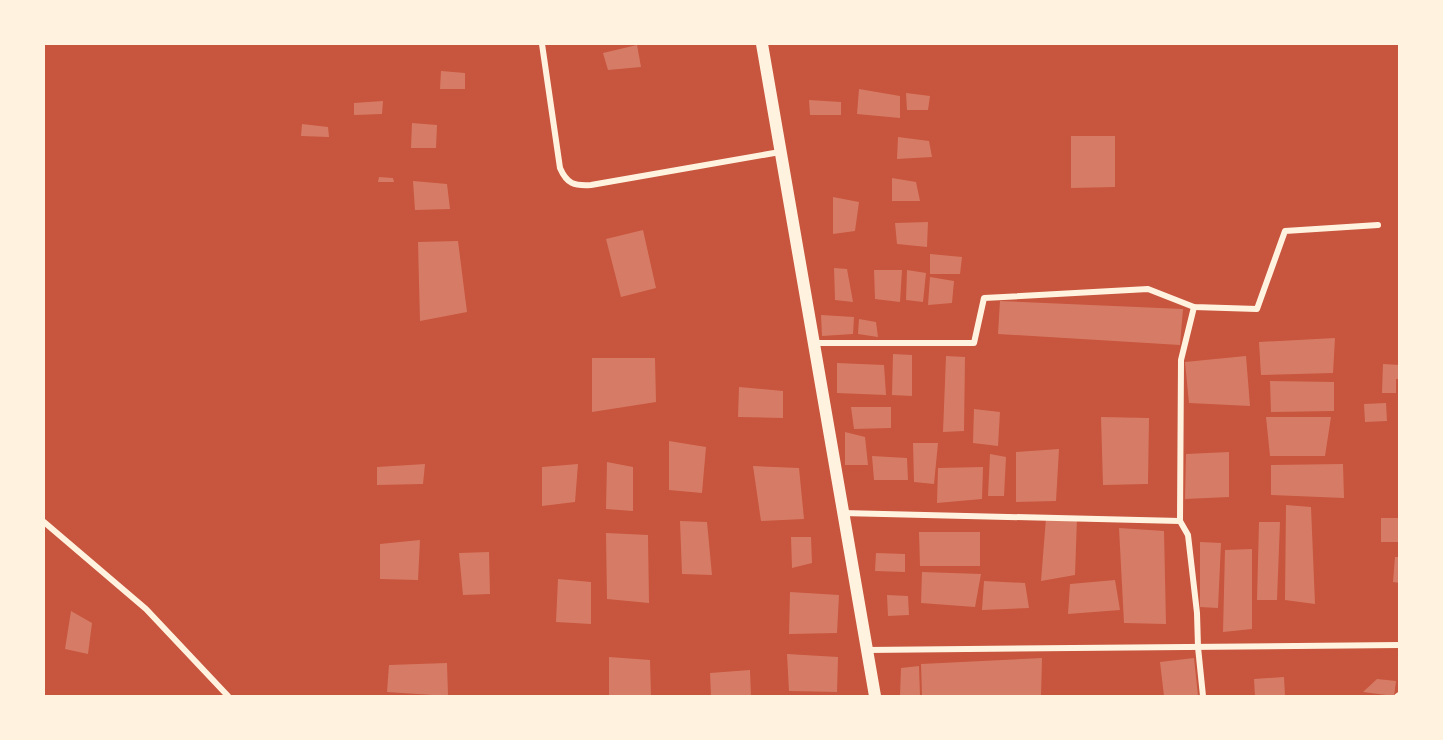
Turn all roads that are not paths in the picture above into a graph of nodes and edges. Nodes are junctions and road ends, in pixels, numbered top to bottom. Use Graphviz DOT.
graph roads {
  1 [pos="542,44"];
  2 [pos="762,44"];
  3 [pos="781,151"];
  4 [pos="1378,225"];
  5 [pos="1194,307"];
  6 [pos="814,343"];
  7 [pos="842,513"];
  8 [pos="1180,521"];
  9 [pos="44,522"];
  10 [pos="1400,645"];
  11 [pos="1197,647"];
  12 [pos="866,650"];
  13 [pos="228,696"];
  14 [pos="875,696"];
  15 [pos="1203,696"];
  1 -- 3 [label="street"];
  2 -- 3 [label="main road"];
  3 -- 6 [label="main road"];
  4 -- 5 [label="street"];
  5 -- 6 [label="street"];
  5 -- 8 [label="street"];
  6 -- 7 [label="main road"];
  7 -- 8 [label="street"];
  7 -- 12 [label="main road"];
  8 -- 11 [label="street"];
  9 -- 13 [label="street"];
  10 -- 11 [label="street"];
  11 -- 12 [label="street"];
  11 -- 15 [label="street"];
  12 -- 14 [label="main road"];
}
